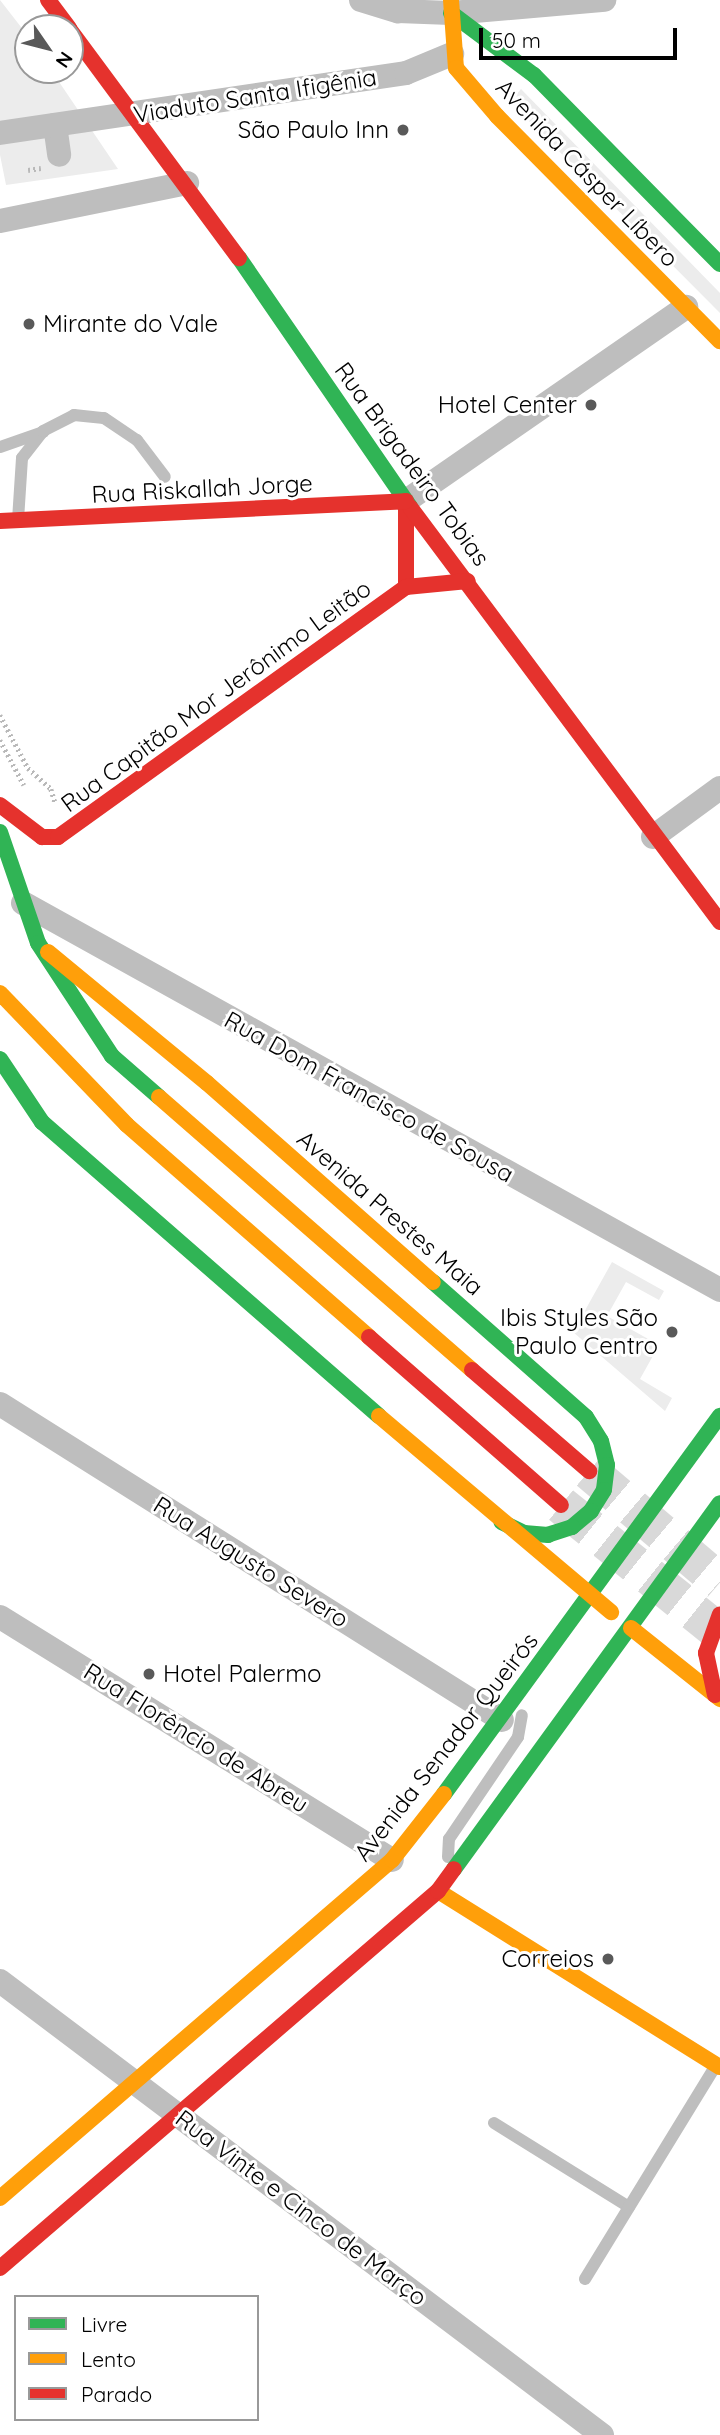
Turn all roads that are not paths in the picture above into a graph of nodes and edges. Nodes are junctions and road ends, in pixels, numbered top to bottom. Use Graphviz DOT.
graph roads {
  1 [pos="361,0"];
  2 [pos="604,0"];
  3 [pos="451,6"];
  4 [pos="84,49"];
  5 [pos="452,54"];
  6 [pos="55,125"];
  7 [pos="0,133"];
  8 [pos="59,155"];
  9 [pos="187,183"];
  10 [pos="0,221"];
  11 [pos="720,264"];
  12 [pos="686,307"];
  13 [pos="720,341"];
  14 [pos="43,431"];
  15 [pos="0,447"];
  16 [pos="165,477"];
  17 [pos="407,501"];
  18 [pos="18,520"];
  19 [pos="0,521"];
  20 [pos="468,581"];
  21 [pos="406,587"];
  22 [pos="720,788"];
  23 [pos="0,805"];
  24 [pos="0,832"];
  25 [pos="653,837"];
  26 [pos="20,902"];
  27 [pos="720,922"];
  28 [pos="38,943"];
  29 [pos="0,993"];
  30 [pos="0,1059"];
  31 [pos="720,1290"];
  32 [pos="0,1404"];
  33 [pos="720,1416"];
  34 [pos="589,1471"];
  35 [pos="720,1503"];
  36 [pos="561,1505"];
  37 [pos="501,1522"];
  38 [pos="591,1595"];
  39 [pos="720,1615"];
  40 [pos="0,1617"];
  41 [pos="631,1628"];
  42 [pos="529,1681"];
  43 [pos="718,1697"];
  44 [pos="502,1720"];
  45 [pos="392,1860"];
  46 [pos="443,1884"];
  47 [pos="0,1981"];
  48 [pos="718,2066"];
  49 [pos="135,2082"];
  50 [pos="178,2115"];
  51 [pos="494,2123"];
  52 [pos="0,2198"];
  53 [pos="629,2207"];
  54 [pos="0,2268"];
  55 [pos="585,2279"];
  56 [pos="602,2435"];
  1 -- 3 [label="street"];
  2 -- 3 [label="street"];
  3 -- 5 [label="main road, Avenida Cásper Líbero"];
  3 -- 11 [label="main road, Avenida Cásper Líbero"];
  4 -- 9 [label="main road, Rua Brigadeiro Tobias"];
  5 -- 6 [label="street, Viaduto Santa Ifigênia"];
  5 -- 12 [label="main road, Avenida Cásper Líbero"];
  6 -- 7 [label="street, Viaduto Santa Ifigênia"];
  6 -- 8 [label="street"];
  9 -- 10 [label="street"];
  9 -- 17 [label="main road, Rua Brigadeiro Tobias"];
  12 -- 13 [label="main road, Avenida Cásper Líbero"];
  12 -- 17 [label="street"];
  14 -- 15 [label="lane"];
  14 -- 16 [label="lane"];
  14 -- 18 [label="lane"];
  17 -- 18 [label="main road, Rua Riskallah Jorge"];
  17 -- 20 [label="main road, Rua Brigadeiro Tobias"];
  17 -- 21 [label="main road"];
  18 -- 19 [label="main road, Rua Riskallah Jorge"];
  20 -- 21 [label="main road, Rua Capitão Mor Jerônimo Leitão"];
  20 -- 25 [label="main road, Rua Brigadeiro Tobias"];
  21 -- 23 [label="main road, Rua Capitão Mor Jerônimo Leitão"];
  22 -- 25 [label="street"];
  24 -- 26 [label="main road, Avenida Prestes Maia"];
  25 -- 27 [label="main road, Rua Brigadeiro Tobias"];
  26 -- 28 [label="main road, Avenida Prestes Maia"];
  26 -- 31 [label="street, Rua Dom Francisco de Sousa"];
  28 -- 34 [label="main road, Avenida Prestes Maia"];
  28 -- 37 [label="main road, Avenida Prestes Maia"];
  29 -- 36 [label="main road"];
  30 -- 37 [label="main road, Avenida Prestes Maia"];
  32 -- 44 [label="street, Rua Augusto Severo"];
  33 -- 38 [label="main road, Avenida Senador Queirós"];
  35 -- 41 [label="main road"];
  37 -- 38 [label="main road, Avenida Prestes Maia"];
  38 -- 41 [label="main road, Avenida Prestes Maia"];
  38 -- 42 [label="main road, Avenida Senador Queirós"];
  39 -- 43 [label="main road"];
  40 -- 45 [label="street, Rua Florêncio de Abreu"];
  41 -- 43 [label="main road, Avenida Prestes Maia"];
  41 -- 46 [label="main road"];
  42 -- 44 [label="main road, Avenida Senador Queirós"];
  42 -- 46 [label="lane"];
  44 -- 45 [label="main road, Avenida Senador Queirós"];
  45 -- 49 [label="main road, Avenida Senador Queirós"];
  46 -- 48 [label="main road"];
  46 -- 50 [label="main road"];
  47 -- 49 [label="street, Rua Vinte e Cinco de Março"];
  48 -- 53 [label="lane"];
  49 -- 50 [label="street, Rua Vinte e Cinco de Março"];
  49 -- 52 [label="main road, Avenida Senador Queirós"];
  50 -- 54 [label="main road"];
  50 -- 56 [label="street, Rua Vinte e Cinco de Março"];
  51 -- 53 [label="lane"];
  53 -- 55 [label="lane"];
}
